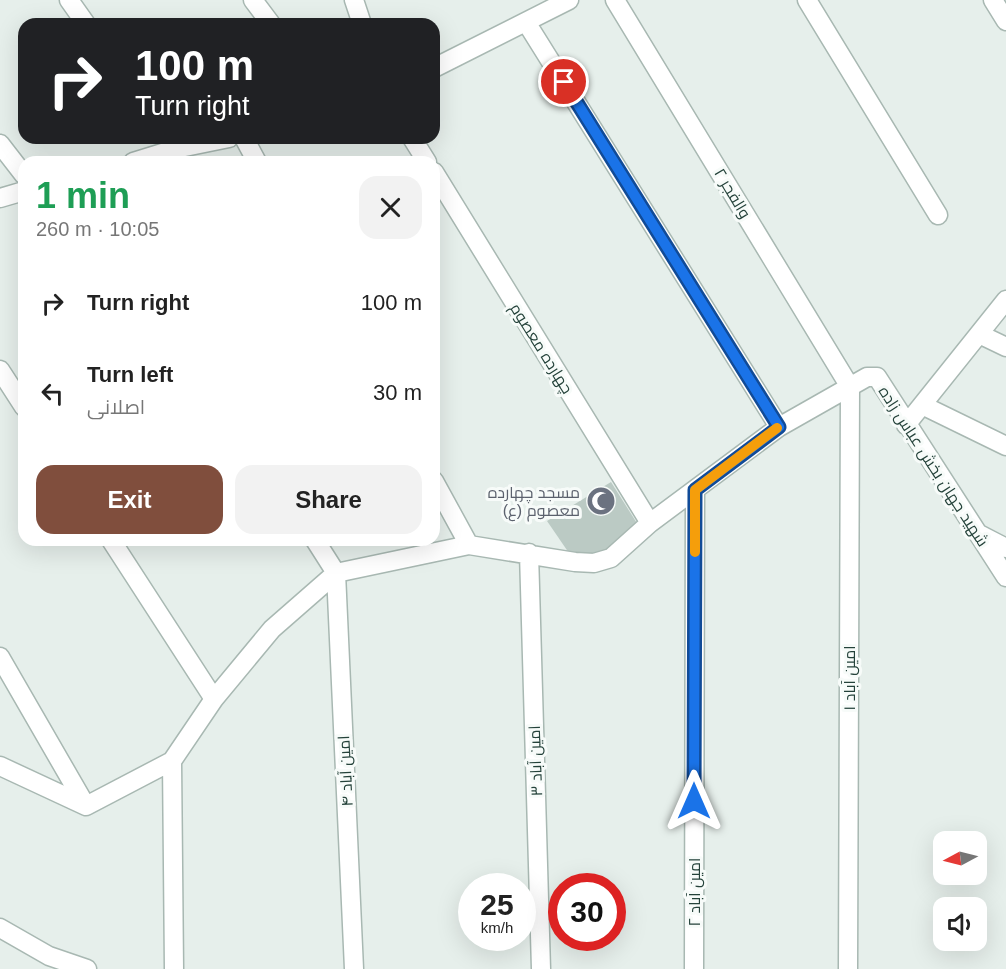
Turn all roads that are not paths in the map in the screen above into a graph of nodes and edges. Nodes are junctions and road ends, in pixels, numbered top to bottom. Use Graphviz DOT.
graph roads {
  1 [pos="69,0"];
  2 [pos="253,0"];
  3 [pos="354,0"];
  4 [pos="569,0"];
  5 [pos="615,0"];
  6 [pos="807,0"];
  7 [pos="993,0"];
  8 [pos="549,5"];
  9 [pos="82,18"];
  10 [pos="266,18"];
  11 [pos="360,18"];
  12 [pos="1006,21"];
  13 [pos="526,22"];
  14 [pos="440,65"];
  15 [pos="0,144"];
  16 [pos="169,144"];
  17 [pos="145,156"];
  18 [pos="18,167"];
  19 [pos="440,182"];
  20 [pos="18,193"];
  21 [pos="0,198"];
  22 [pos="938,215"];
  23 [pos="1006,300"];
  24 [pos="979,334"];
  25 [pos="1006,347"];
  26 [pos="0,370"];
  27 [pos="850,387"];
  28 [pos="18,398"];
  29 [pos="922,405"];
  30 [pos="906,425"];
  31 [pos="779,427"];
  32 [pos="1006,446"];
  33 [pos="695,490"];
  34 [pos="440,492"];
  35 [pos="650,523"];
  36 [pos="977,533"];
  37 [pos="469,545"];
  38 [pos="115,546"];
  39 [pos="319,546"];
  40 [pos="1006,548"];
  41 [pos="529,553"];
  42 [pos="336,573"];
  43 [pos="1006,577"];
  44 [pos="0,657"];
  45 [pos="214,699"];
  46 [pos="172,761"];
  47 [pos="0,766"];
  48 [pos="86,806"];
  49 [pos="0,928"];
  50 [pos="50,962"];
  51 [pos="87,969"];
  52 [pos="174,969"];
  53 [pos="354,969"];
  54 [pos="541,969"];
  55 [pos="694,969"];
  56 [pos="848,969"];
  1 -- 9 [label="street"];
  2 -- 10 [label="street"];
  3 -- 11 [label="street"];
  4 -- 8 [label="street"];
  5 -- 27 [label="street, والفجر ۲"];
  6 -- 22 [label="street"];
  7 -- 12 [label="street"];
  8 -- 13 [label="street"];
  13 -- 14 [label="street"];
  13 -- 31 [label="street"];
  15 -- 18 [label="street"];
  16 -- 17 [label="street"];
  19 -- 35 [label="street, چهارده معصوم"];
  20 -- 21 [label="street"];
  23 -- 24 [label="street"];
  24 -- 25 [label="street"];
  24 -- 29 [label="street"];
  26 -- 28 [label="street"];
  27 -- 30 [label="street, شهید جهان بخش عباس زاده"];
  27 -- 31 [label="street, شهید جهان بخش عباس زاده"];
  27 -- 56 [label="street, ۱ امین آباد"];
  29 -- 30 [label="street"];
  29 -- 32 [label="street"];
  30 -- 36 [label="street, شهید جهان بخش عباس زاده"];
  31 -- 33 [label="street, شهید جهان بخش عباس زاده"];
  33 -- 35 [label="street, شهید جهان بخش عباس زاده"];
  33 -- 55 [label="street, ۲ امین آباد"];
  34 -- 37 [label="street"];
  35 -- 41 [label="street, شهید جهان بخش عباس زاده"];
  36 -- 40 [label="street"];
  36 -- 43 [label="street, شهید جهان بخش عباس زاده"];
  37 -- 41 [label="street, شهید جهان بخش عباس زاده"];
  37 -- 42 [label="street, شهید جهان بخش عباس زاده"];
  38 -- 45 [label="street"];
  39 -- 42 [label="street"];
  41 -- 54 [label="street, ۳ امین آباد"];
  42 -- 45 [label="street, شهید جهان بخش عباس زاده"];
  42 -- 53 [label="street, ۴ امین آباد"];
  44 -- 48 [label="street"];
  45 -- 46 [label="street, شهید جهان بخش عباس زاده"];
  46 -- 48 [label="street"];
  46 -- 52 [label="street"];
  47 -- 48 [label="street"];
  49 -- 50 [label="street"];
  50 -- 51 [label="street"];
}
